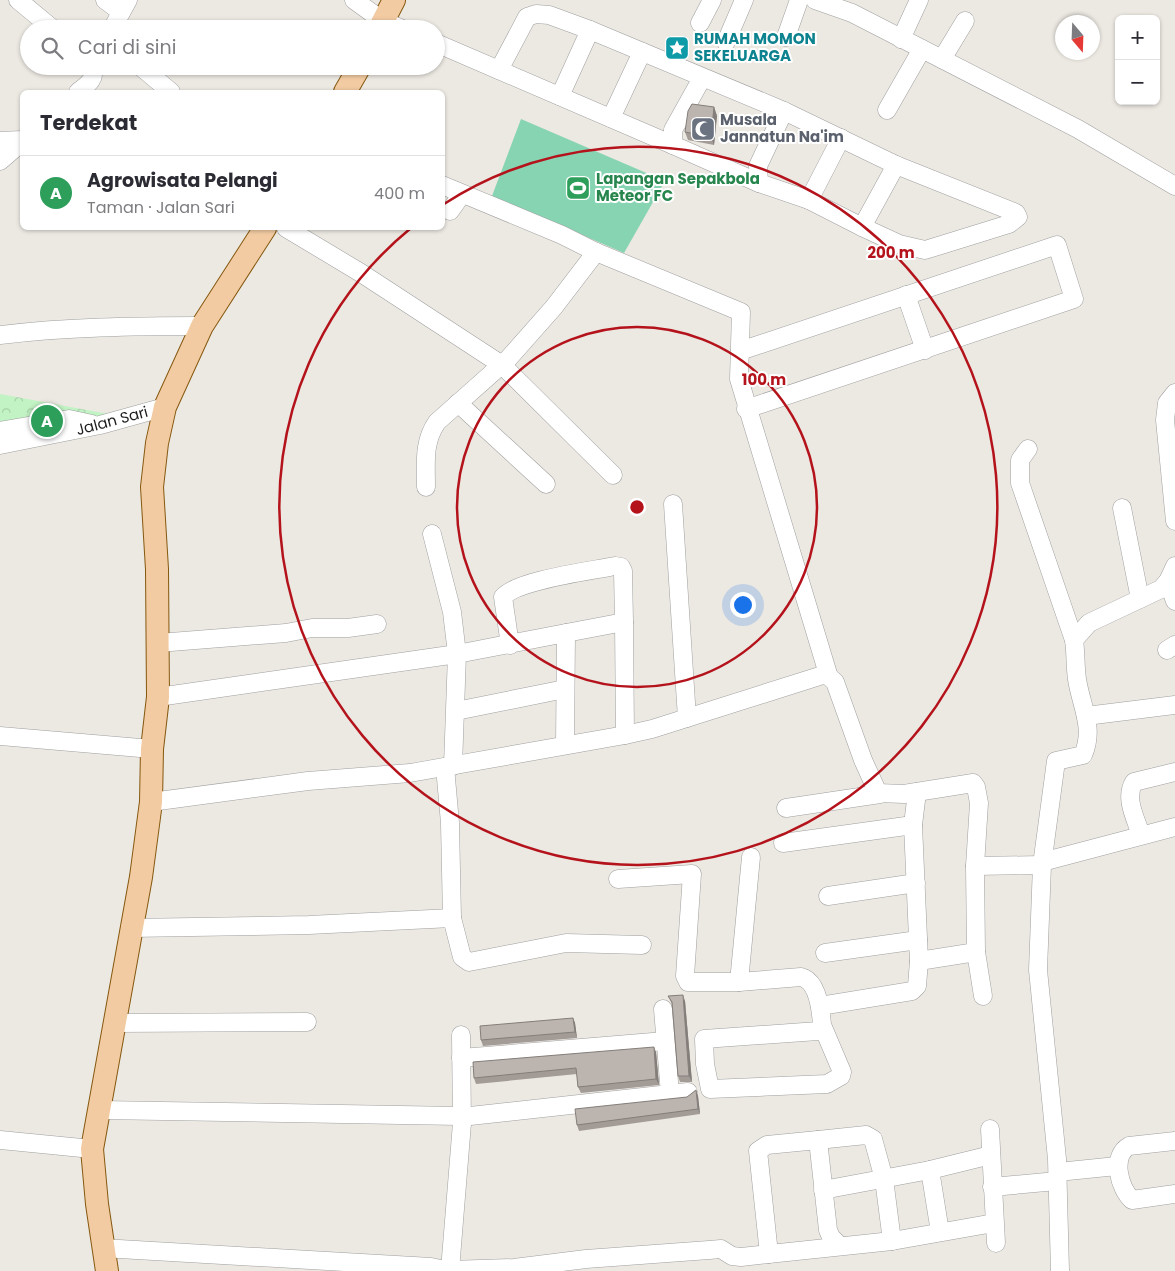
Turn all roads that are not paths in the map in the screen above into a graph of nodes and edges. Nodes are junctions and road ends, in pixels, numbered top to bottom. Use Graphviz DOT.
graph roads {
  1 [pos="18,0"];
  2 [pos="106,0"];
  3 [pos="354,0"];
  4 [pos="394,0"];
  5 [pos="712,0"];
  6 [pos="744,0"];
  7 [pos="799,0"];
  8 [pos="815,0"];
  9 [pos="919,0"];
  10 [pos="124,6"];
  11 [pos="855,6"];
  12 [pos="529,8"];
  13 [pos="41,20"];
  14 [pos="117,20"];
  15 [pos="380,20"];
  16 [pos="389,20"];
  17 [pos="965,20"];
  18 [pos="700,23"];
  19 [pos="590,30"];
  20 [pos="786,37"];
  21 [pos="901,38"];
  22 [pos="726,42"];
  23 [pos="445,47"];
  24 [pos="922,49"];
  25 [pos="642,52"];
  26 [pos="942,59"];
  27 [pos="499,70"];
  28 [pos="92,75"];
  29 [pos="151,75"];
  30 [pos="355,75"];
  31 [pos="702,78"];
  32 [pos="80,90"];
  33 [pos="169,90"];
  34 [pos="346,90"];
  35 [pos="560,96"];
  36 [pos="887,110"];
  37 [pos="784,111"];
  38 [pos="611,118"];
  39 [pos="841,138"];
  40 [pos="0,141"];
  41 [pos="20,141"];
  42 [pos="20,143"];
  43 [pos="673,145"];
  44 [pos="0,162"];
  45 [pos="896,165"];
  46 [pos="760,183"];
  47 [pos="445,186"];
  48 [pos="1175,186"];
  49 [pos="462,194"];
  50 [pos="809,200"];
  51 [pos="450,211"];
  52 [pos="862,227"];
  53 [pos="264,230"];
  54 [pos="289,230"];
  55 [pos="596,252"];
  56 [pos="906,295"];
  57 [pos="202,326"];
  58 [pos="0,334"];
  59 [pos="925,350"];
  60 [pos="740,351"];
  61 [pos="502,365"];
  62 [pos="1175,393"];
  63 [pos="458,403"];
  64 [pos="165,407"];
  65 [pos="746,409"];
  66 [pos="100,425"];
  67 [pos="0,431"];
  68 [pos="0,444"];
  69 [pos="1028,449"];
  70 [pos="613,475"];
  71 [pos="546,484"];
  72 [pos="426,487"];
  73 [pos="673,504"];
  74 [pos="1122,508"];
  75 [pos="1175,521"];
  76 [pos="432,534"];
  77 [pos="1172,573"];
  78 [pos="1140,599"];
  79 [pos="1175,601"];
  80 [pos="624,622"];
  81 [pos="377,624"];
  82 [pos="566,633"];
  83 [pos="1074,640"];
  84 [pos="158,643"];
  85 [pos="510,645"];
  86 [pos="457,654"];
  87 [pos="828,674"];
  88 [pos="565,689"];
  89 [pos="158,697"];
  90 [pos="1175,705"];
  91 [pos="456,711"];
  92 [pos="1086,716"];
  93 [pos="687,718"];
  94 [pos="625,735"];
  95 [pos="0,736"];
  96 [pos="564,745"];
  97 [pos="152,749"];
  98 [pos="449,767"];
  99 [pos="1175,772"];
  100 [pos="917,792"];
  101 [pos="880,794"];
  102 [pos="151,802"];
  103 [pos="786,808"];
  104 [pos="913,825"];
  105 [pos="1175,827"];
  106 [pos="1141,835"];
  107 [pos="783,843"];
  108 [pos="751,857"];
  109 [pos="1042,864"];
  110 [pos="975,866"];
  111 [pos="618,878"];
  112 [pos="916,883"];
  113 [pos="828,896"];
  114 [pos="452,918"];
  115 [pos="130,928"];
  116 [pos="918,940"];
  117 [pos="642,945"];
  118 [pos="976,952"];
  119 [pos="825,953"];
  120 [pos="919,961"];
  121 [pos="739,982"];
  122 [pos="983,996"];
  123 [pos="820,1006"];
  124 [pos="663,1009"];
  125 [pos="307,1022"];
  126 [pos="114,1023"];
  127 [pos="822,1025"];
  128 [pos="461,1035"];
  129 [pos="666,1041"];
  130 [pos="461,1058"];
  131 [pos="688,1092"];
  132 [pos="670,1094"];
  133 [pos="100,1110"];
  134 [pos="462,1120"];
  135 [pos="990,1130"];
  136 [pos="0,1140"];
  137 [pos="818,1140"];
  138 [pos="1175,1141"];
  139 [pos="92,1149"];
  140 [pos="991,1155"];
  141 [pos="1117,1166"];
  142 [pos="930,1170"];
  143 [pos="1058,1177"];
  144 [pos="884,1179"];
  145 [pos="992,1187"];
  146 [pos="823,1190"];
  147 [pos="1175,1194"];
  148 [pos="994,1222"];
  149 [pos="940,1232"];
  150 [pos="892,1241"];
  151 [pos="996,1243"];
  152 [pos="839,1245"];
  153 [pos="102,1248"];
  154 [pos="769,1254"];
  155 [pos="450,1270"];
  156 [pos="107,1271"];
  157 [pos="1060,1271"];
  1 -- 13 [label="street"];
  2 -- 10 [label="street"];
  3 -- 15 [label="street"];
  4 -- 16 [label="main road"];
  5 -- 18 [label="street"];
  6 -- 22 [label="street"];
  7 -- 20 [label="street"];
  8 -- 11 [label="street"];
  9 -- 21 [label="street"];
  10 -- 14 [label="street"];
  11 -- 21 [label="street"];
  12 -- 19 [label="street"];
  12 -- 27 [label="street"];
  17 -- 26 [label="street"];
  19 -- 25 [label="street"];
  19 -- 35 [label="street"];
  21 -- 24 [label="street"];
  23 -- 27 [label="street"];
  24 -- 26 [label="street"];
  24 -- 36 [label="street"];
  25 -- 31 [label="street"];
  25 -- 38 [label="street"];
  26 -- 48 [label="street"];
  27 -- 35 [label="street"];
  28 -- 32 [label="street"];
  29 -- 33 [label="street"];
  30 -- 34 [label="main road"];
  31 -- 37 [label="street"];
  31 -- 43 [label="street"];
  35 -- 38 [label="street"];
  37 -- 39 [label="street"];
  37 -- 46 [label="street"];
  38 -- 43 [label="street"];
  39 -- 45 [label="street"];
  39 -- 50 [label="street"];
  40 -- 41 [label="street"];
  42 -- 44 [label="street"];
  43 -- 46 [label="street"];
  45 -- 52 [label="street"];
  45 -- 52 [label="street"];
  46 -- 50 [label="street"];
  47 -- 49 [label="street"];
  49 -- 51 [label="street"];
  49 -- 55 [label="street"];
  50 -- 52 [label="street"];
  53 -- 57 [label="main road"];
  54 -- 61 [label="street"];
  55 -- 60 [label="street"];
  55 -- 61 [label="street"];
  56 -- 59 [label="street"];
  56 -- 59 [label="street"];
  56 -- 60 [label="street"];
  57 -- 58 [label="street"];
  57 -- 64 [label="main road"];
  59 -- 65 [label="street"];
  60 -- 65 [label="street"];
  61 -- 63 [label="street"];
  61 -- 70 [label="street"];
  62 -- 75 [label="street"];
  63 -- 71 [label="street"];
  63 -- 72 [label="street"];
  64 -- 66 [label="street, Jalan Sari"];
  64 -- 84 [label="main road"];
  65 -- 87 [label="street"];
  66 -- 67 [label="street"];
  66 -- 68 [label="street, Jalan Sari"];
  69 -- 83 [label="street"];
  73 -- 93 [label="street"];
  74 -- 78 [label="street"];
  76 -- 86 [label="street"];
  77 -- 78 [label="street"];
  77 -- 79 [label="street"];
  78 -- 83 [label="street"];
  80 -- 82 [label="street"];
  80 -- 85 [label="street"];
  80 -- 94 [label="street"];
  81 -- 84 [label="street"];
  82 -- 85 [label="street"];
  82 -- 88 [label="street"];
  83 -- 92 [label="street"];
  84 -- 89 [label="main road"];
  85 -- 86 [label="street"];
  86 -- 89 [label="street"];
  86 -- 91 [label="street"];
  87 -- 93 [label="street"];
  87 -- 101 [label="street"];
  88 -- 91 [label="street"];
  88 -- 96 [label="street"];
  89 -- 97 [label="main road"];
  90 -- 92 [label="street"];
  91 -- 98 [label="street"];
  92 -- 109 [label="street"];
  93 -- 94 [label="street"];
  94 -- 96 [label="street"];
  95 -- 97 [label="street"];
  96 -- 98 [label="street"];
  97 -- 102 [label="main road"];
  98 -- 102 [label="street"];
  98 -- 114 [label="street"];
  99 -- 106 [label="street"];
  100 -- 101 [label="street"];
  100 -- 104 [label="street"];
  100 -- 110 [label="street"];
  101 -- 103 [label="street"];
  102 -- 115 [label="main road"];
  104 -- 107 [label="street"];
  104 -- 112 [label="street"];
  105 -- 106 [label="street"];
  106 -- 109 [label="street"];
  108 -- 121 [label="street"];
  109 -- 110 [label="street"];
  109 -- 143 [label="street"];
  110 -- 118 [label="street"];
  111 -- 121 [label="street"];
  112 -- 113 [label="street"];
  112 -- 116 [label="street"];
  114 -- 115 [label="street"];
  114 -- 117 [label="street"];
  115 -- 126 [label="main road"];
  116 -- 119 [label="street"];
  116 -- 120 [label="street"];
  118 -- 120 [label="street"];
  118 -- 122 [label="street"];
  120 -- 123 [label="street"];
  121 -- 123 [label="street"];
  123 -- 127 [label="street"];
  124 -- 129 [label="street"];
  125 -- 126 [label="street"];
  126 -- 133 [label="main road"];
  127 -- 127 [label="street"];
  128 -- 130 [label="street"];
  129 -- 130 [label="street"];
  129 -- 132 [label="street"];
  130 -- 134 [label="street"];
  131 -- 132 [label="street"];
  132 -- 134 [label="street"];
  133 -- 134 [label="street"];
  133 -- 139 [label="main road"];
  134 -- 155 [label="street"];
  135 -- 140 [label="street"];
  136 -- 139 [label="street"];
  137 -- 144 [label="street"];
  137 -- 146 [label="street"];
  137 -- 154 [label="street"];
  138 -- 141 [label="street"];
  139 -- 153 [label="main road"];
  140 -- 142 [label="street"];
  140 -- 145 [label="street"];
  141 -- 143 [label="street"];
  141 -- 147 [label="street"];
  142 -- 144 [label="street"];
  142 -- 149 [label="street"];
  143 -- 145 [label="street"];
  143 -- 157 [label="street"];
  144 -- 146 [label="street"];
  144 -- 150 [label="street"];
  145 -- 148 [label="street"];
  146 -- 152 [label="street"];
  148 -- 149 [label="street"];
  148 -- 151 [label="street"];
  149 -- 150 [label="street"];
  150 -- 152 [label="street"];
  152 -- 154 [label="street"];
  153 -- 155 [label="street"];
  153 -- 156 [label="main road"];
  154 -- 155 [label="street"];
}
